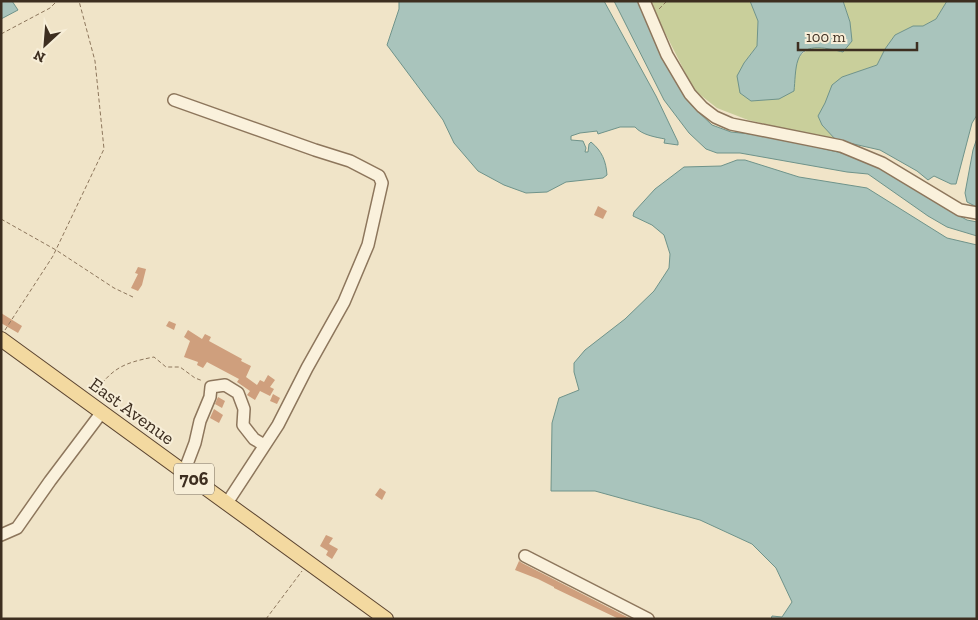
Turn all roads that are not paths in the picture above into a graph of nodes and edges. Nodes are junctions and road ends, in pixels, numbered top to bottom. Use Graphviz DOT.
graph roads {
  1 [pos="644,1"];
  2 [pos="174,100"];
  3 [pos="977,213"];
  4 [pos="1,337"];
  5 [pos="102,412"];
  6 [pos="264,445"];
  7 [pos="184,472"];
  8 [pos="227,503"];
  9 [pos="1,535"];
  10 [pos="525,556"];
  11 [pos="386,619"];
  12 [pos="648,619"];
  1 -- 3 [label="street"];
  2 -- 6 [label="street"];
  4 -- 5 [label="main road, East Avenue / 706"];
  5 -- 7 [label="main road, East Avenue / 706"];
  5 -- 9 [label="street"];
  6 -- 7 [label="street"];
  6 -- 8 [label="street"];
  7 -- 8 [label="main road, East Avenue / 706"];
  8 -- 11 [label="main road, East Avenue / 706"];
  10 -- 12 [label="street"];
}
